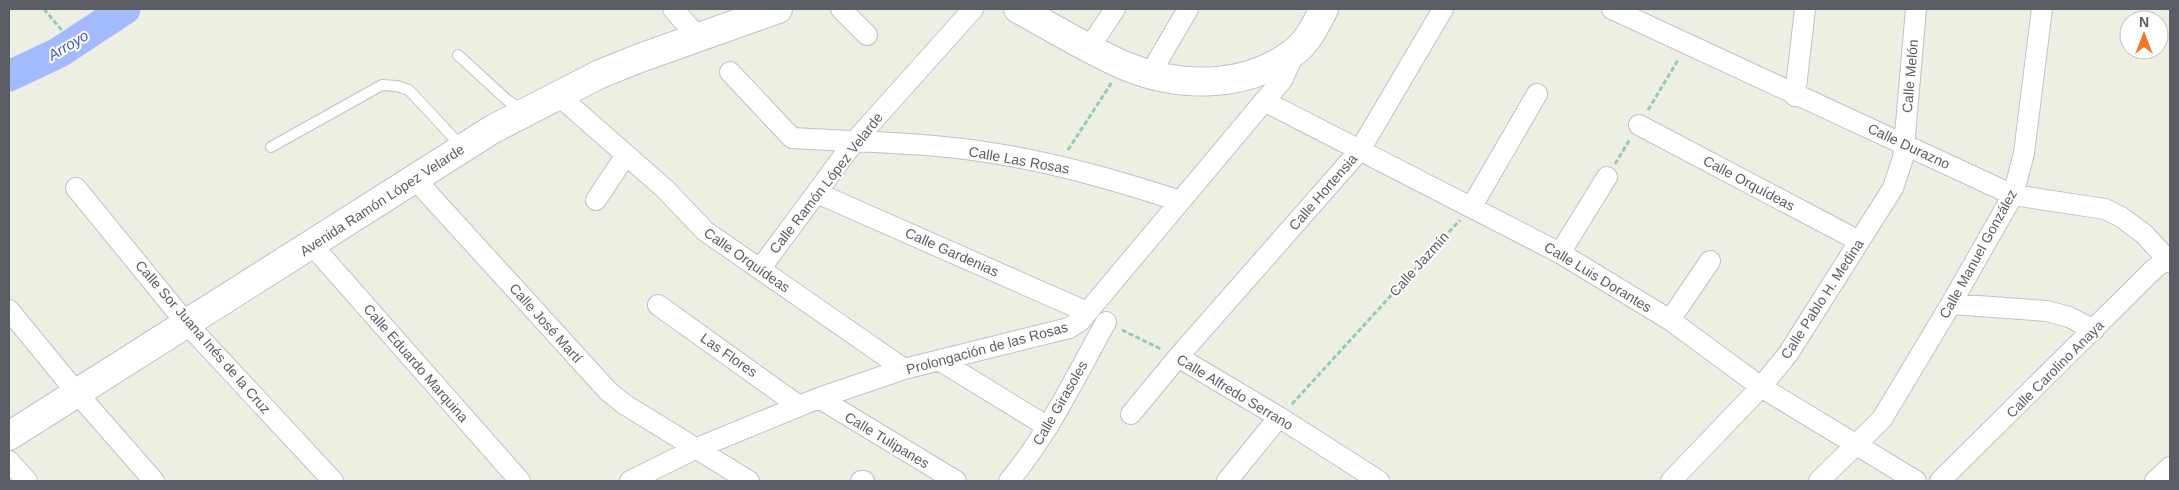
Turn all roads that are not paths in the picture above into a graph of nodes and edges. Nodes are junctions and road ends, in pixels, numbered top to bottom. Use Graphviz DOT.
graph roads {
  1 [pos="673,9"];
  2 [pos="778,9"];
  3 [pos="841,9"];
  4 [pos="973,9"];
  5 [pos="1018,9"];
  6 [pos="1115,9"];
  7 [pos="1188,9"];
  8 [pos="1324,9"];
  9 [pos="1443,9"];
  10 [pos="1612,9"];
  11 [pos="1805,9"];
  12 [pos="1916,9"];
  13 [pos="2042,9"];
  14 [pos="1647,16"];
  15 [pos="867,35"];
  16 [pos="698,37"];
  17 [pos="1089,48"];
  18 [pos="1294,52"];
  19 [pos="458,55"];
  20 [pos="730,72"];
  21 [pos="1150,74"];
  22 [pos="1537,94"];
  23 [pos="558,95"];
  24 [pos="1795,96"];
  25 [pos="1264,101"];
  26 [pos="525,112"];
  27 [pos="1639,125"];
  28 [pos="854,142"];
  29 [pos="1904,144"];
  30 [pos="271,147"];
  31 [pos="462,148"];
  32 [pos="1360,150"];
  33 [pos="626,155"];
  34 [pos="1607,177"];
  35 [pos="414,178"];
  36 [pos="76,188"];
  37 [pos="817,193"];
  38 [pos="2013,195"];
  39 [pos="596,200"];
  40 [pos="1180,201"];
  41 [pos="1472,206"];
  42 [pos="1859,241"];
  43 [pos="312,245"];
  44 [pos="1560,253"];
  45 [pos="2170,259"];
  46 [pos="1710,261"];
  47 [pos="760,269"];
  48 [pos="1951,304"];
  49 [pos="658,305"];
  50 [pos="9,310"];
  51 [pos="1087,312"];
  52 [pos="1670,320"];
  53 [pos="1106,322"];
  54 [pos="187,324"];
  55 [pos="2094,330"];
  56 [pos="1178,357"];
  57 [pos="939,360"];
  58 [pos="904,369"];
  59 [pos="1761,387"];
  60 [pos="77,393"];
  61 [pos="818,398"];
  62 [pos="799,406"];
  63 [pos="1131,414"];
  64 [pos="1280,417"];
  65 [pos="1048,427"];
  66 [pos="9,436"];
  67 [pos="1856,445"];
  68 [pos="695,449"];
  69 [pos="9,460"];
  70 [pos="2170,467"];
  71 [pos="1374,480"];
  72 [pos="28,481"];
  73 [pos="154,481"];
  74 [pos="333,481"];
  75 [pos="520,481"];
  76 [pos="630,481"];
  77 [pos="749,481"];
  78 [pos="956,481"];
  79 [pos="1009,481"];
  80 [pos="1227,481"];
  81 [pos="1671,481"];
  82 [pos="1819,481"];
  83 [pos="1916,481"];
  84 [pos="1940,481"];
  85 [pos="2155,481"];
  1 -- 16 [label="street"];
  2 -- 16 [label="main road, Avenida Ramón López Velarde"];
  3 -- 15 [label="street"];
  4 -- 28 [label="street, Calle Ramón López Velarde"];
  5 -- 17 [label="main road"];
  6 -- 17 [label="street"];
  7 -- 21 [label="street"];
  8 -- 18 [label="main road"];
  9 -- 32 [label="street, Calle Hortensia"];
  10 -- 14 [label="street, Calle Durazno"];
  11 -- 24 [label="street"];
  12 -- 29 [label="street, Calle Melón"];
  13 -- 38 [label="street, Calle Manuel González"];
  14 -- 24 [label="street, Calle Durazno"];
  16 -- 23 [label="main road, Avenida Ramón López Velarde"];
  17 -- 21 [label="main road"];
  18 -- 21 [label="main road"];
  18 -- 25 [label="street, Prolongación de las Rosas"];
  19 -- 26 [label="lane"];
  20 -- 28 [label="street, Calle Las Rosas"];
  22 -- 41 [label="street"];
  23 -- 26 [label="main road, Avenida Ramón López Velarde"];
  23 -- 33 [label="street, Calle Orquídeas"];
  24 -- 29 [label="street, Calle Durazno"];
  25 -- 32 [label="street, Calle Luis Dorantes"];
  25 -- 40 [label="street, Prolongación de las Rosas"];
  26 -- 31 [label="main road, Avenida Ramón López Velarde"];
  27 -- 42 [label="street, Calle Orquídeas"];
  28 -- 37 [label="street, Calle Ramón López Velarde"];
  28 -- 40 [label="street, Calle Las Rosas"];
  29 -- 38 [label="street, Calle Durazno"];
  29 -- 42 [label="street, Calle Pablo H. Medina"];
  30 -- 31 [label="lane"];
  31 -- 35 [label="main road, Avenida Ramón López Velarde"];
  32 -- 41 [label="street, Calle Luis Dorantes"];
  32 -- 56 [label="street, Calle Hortensia"];
  33 -- 39 [label="street"];
  33 -- 47 [label="street, Calle Orquídeas"];
  34 -- 44 [label="street"];
  35 -- 43 [label="main road, Avenida Ramón López Velarde"];
  35 -- 68 [label="street, Calle José Martí"];
  36 -- 54 [label="street, Calle Sor Juana Inés de la Cruz"];
  37 -- 47 [label="street, Calle Ramón López Velarde"];
  37 -- 51 [label="street, Calle Gardenias"];
  38 -- 45 [label="street, Calle Durazno"];
  38 -- 48 [label="street, Calle Manuel González"];
  40 -- 51 [label="street, Prolongación de las Rosas"];
  41 -- 44 [label="street, Calle Luis Dorantes"];
  42 -- 59 [label="street, Calle Pablo H. Medina"];
  43 -- 54 [label="main road, Avenida Ramón López Velarde"];
  43 -- 75 [label="street, Calle Eduardo Marquina"];
  44 -- 52 [label="street, Calle Luis Dorantes"];
  45 -- 55 [label="street, Calle Carolino Anaya"];
  46 -- 52 [label="street"];
  47 -- 58 [label="street, Calle Orquídeas"];
  48 -- 55 [label="street"];
  48 -- 67 [label="street, Calle Manuel González"];
  49 -- 62 [label="street, Las Flores"];
  50 -- 60 [label="street"];
  51 -- 57 [label="street, Prolongación de las Rosas"];
  52 -- 59 [label="street, Calle Luis Dorantes"];
  53 -- 65 [label="street, Calle Girasoles"];
  54 -- 60 [label="main road, Avenida Ramón López Velarde"];
  54 -- 74 [label="street, Calle Sor Juana Inés de la Cruz"];
  55 -- 84 [label="street, Calle Carolino Anaya"];
  56 -- 63 [label="street, Calle Hortensia"];
  56 -- 64 [label="street, Calle Alfredo Serrano"];
  57 -- 58 [label="street, Prolongación de las Rosas"];
  57 -- 65 [label="street"];
  58 -- 61 [label="street, Prolongación de las Rosas"];
  59 -- 67 [label="street, Calle Luis Dorantes"];
  59 -- 81 [label="street, Calle Pablo H. Medina"];
  60 -- 66 [label="main road, Avenida Ramón López Velarde"];
  60 -- 73 [label="street"];
  61 -- 62 [label="street, Prolongación de las Rosas"];
  61 -- 78 [label="street, Calle Tulipanes"];
  62 -- 68 [label="street, Prolongación de las Rosas"];
  64 -- 71 [label="street, Calle Alfredo Serrano"];
  64 -- 80 [label="street"];
  65 -- 79 [label="street, Calle Girasoles"];
  67 -- 82 [label="street, Calle Manuel González"];
  67 -- 83 [label="street, Calle Luis Dorantes"];
  68 -- 76 [label="street, Prolongación de las Rosas"];
  68 -- 77 [label="street, Calle José Martí"];
  69 -- 72 [label="street"];
  70 -- 85 [label="street"];
}
